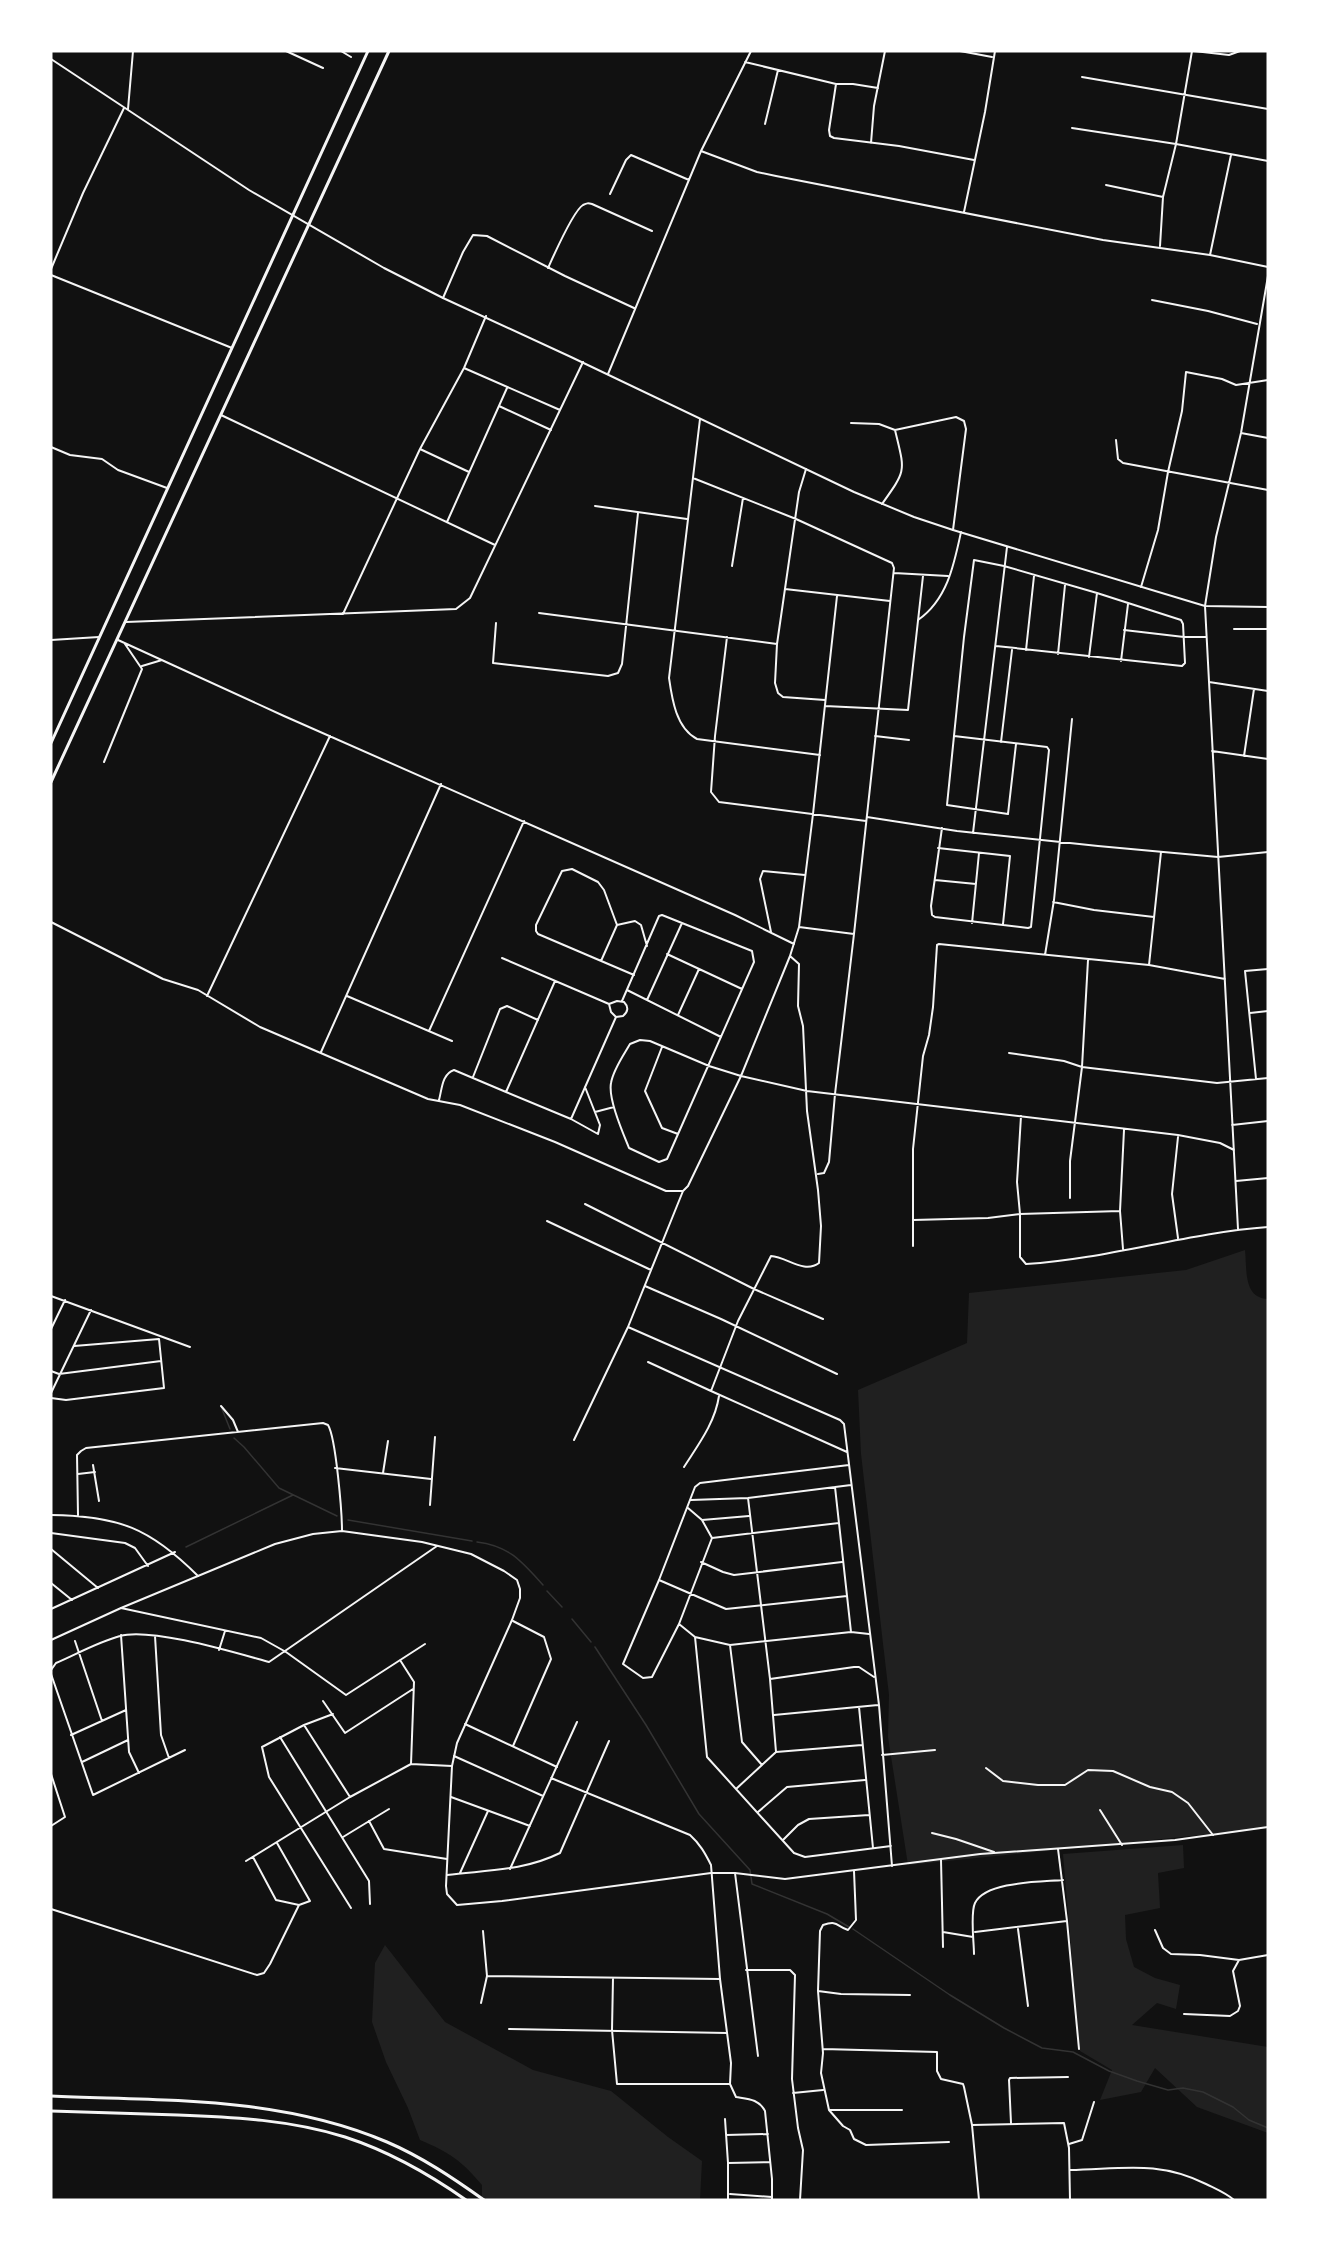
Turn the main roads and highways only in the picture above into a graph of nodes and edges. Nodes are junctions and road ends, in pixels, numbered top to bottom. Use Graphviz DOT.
graph roads {
  1 [pos="368,51"];
  2 [pos="389,51"];
  3 [pos="51,743"];
  4 [pos="51,782"];
  5 [pos="51,2096"];
  6 [pos="51,2111"];
  7 [pos="466,2200"];
  8 [pos="484,2200"];
  1 -- 3 [label="highway"];
  2 -- 4 [label="highway"];
  5 -- 8 [label="highway"];
  6 -- 7 [label="highway"];
}
